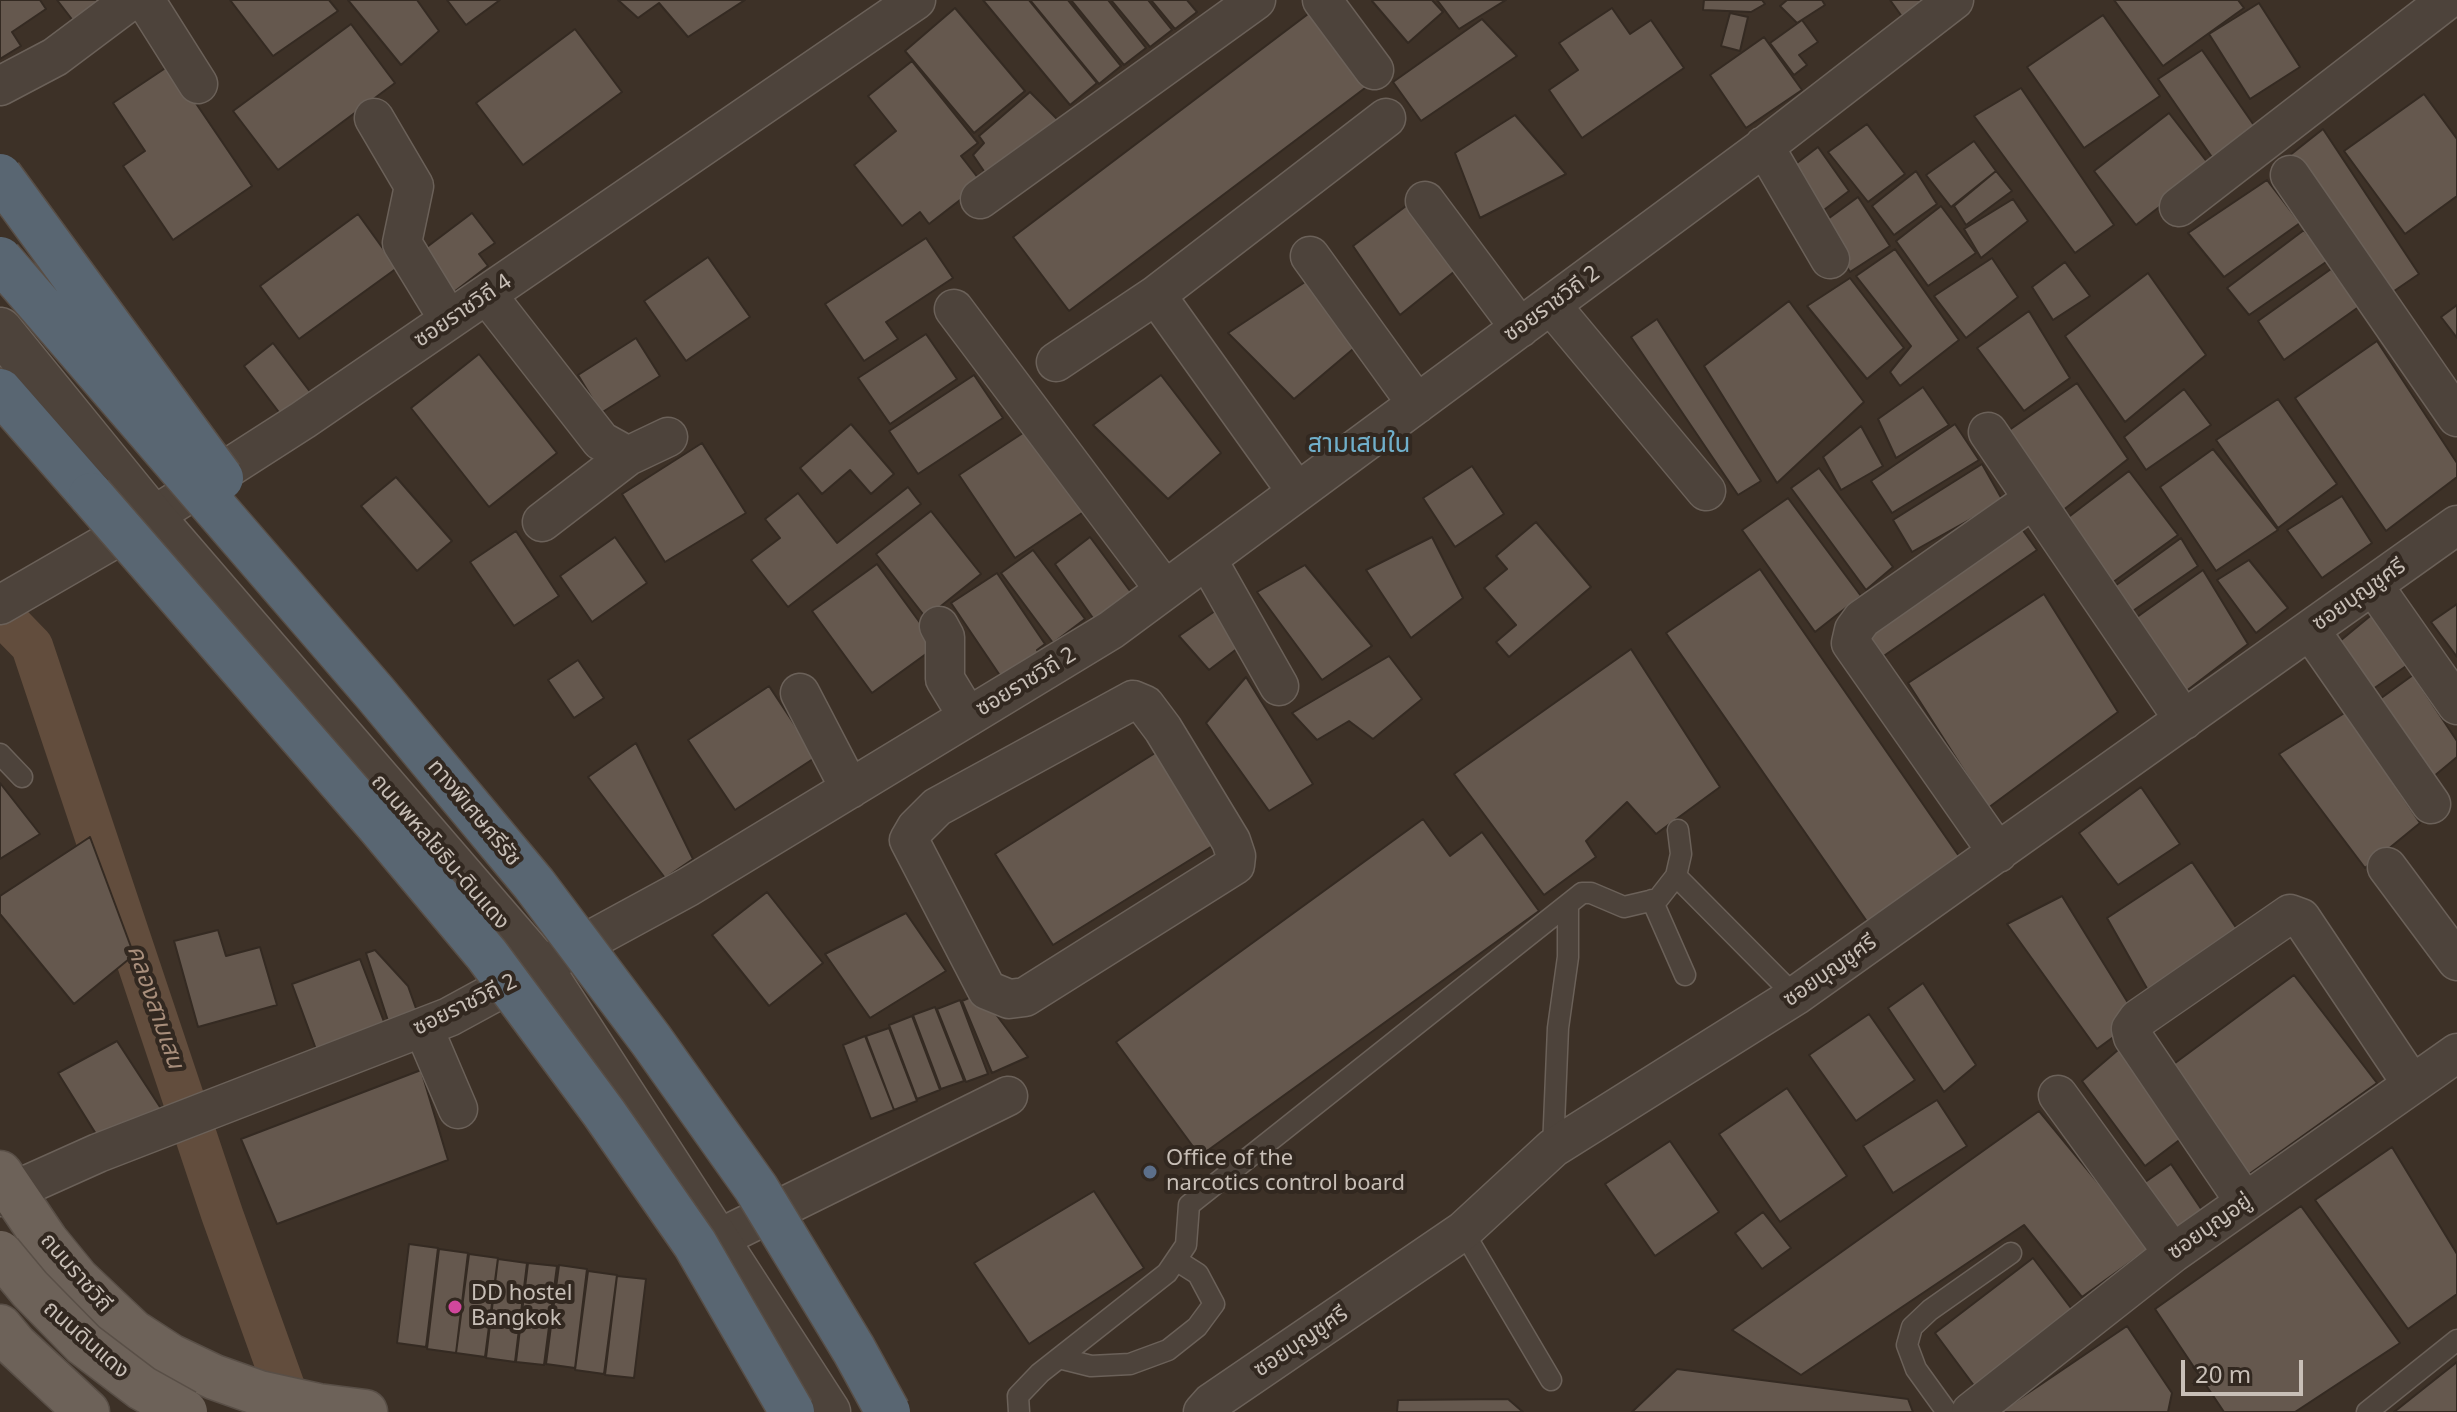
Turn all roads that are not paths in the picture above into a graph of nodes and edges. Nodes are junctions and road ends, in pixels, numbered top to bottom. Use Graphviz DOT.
graph roads {
  1 [pos="131,0"];
  2 [pos="145,0"];
  3 [pos="916,0"];
  4 [pos="1256,0"];
  5 [pos="1322,0"];
  6 [pos="1954,0"];
  7 [pos="2447,0"];
  8 [pos="1374,70"];
  9 [pos="198,84"];
  10 [pos="0,86"];
  11 [pos="374,118"];
  12 [pos="1386,118"];
  13 [pos="1764,146"];
  14 [pos="2290,175"];
  15 [pos="0,176"];
  16 [pos="980,199"];
  17 [pos="1425,201"];
  18 [pos="2179,207"];
  19 [pos="1310,256"];
  20 [pos="0,259"];
  21 [pos="1830,259"];
  22 [pos="487,295"];
  23 [pos="1156,295"];
  24 [pos="1551,305"];
  25 [pos="954,309"];
  26 [pos="449,320"];
  27 [pos="1520,328"];
  28 [pos="0,330"];
  29 [pos="1056,362"];
  30 [pos="0,391"];
  31 [pos="1417,404"];
  32 [pos="2457,417"];
  33 [pos="0,420"];
  34 [pos="1988,432"];
  35 [pos="668,437"];
  36 [pos="628,456"];
  37 [pos="1706,491"];
  38 [pos="1297,492"];
  39 [pos="91,495"];
  40 [pos="2032,500"];
  41 [pos="152,517"];
  42 [pos="542,522"];
  43 [pos="2457,525"];
  44 [pos="1207,559"];
  45 [pos="2373,585"];
  46 [pos="1165,590"];
  47 [pos="9,599"];
  48 [pos="939,626"];
  49 [pos="2310,630"];
  50 [pos="1279,686"];
  51 [pos="375,693"];
  52 [pos="800,693"];
  53 [pos="2457,705"];
  54 [pos="968,717"];
  55 [pos="2184,720"];
  56 [pos="910,752"];
  57 [pos="0,754"];
  58 [pos="22,777"];
  59 [pos="850,789"];
  60 [pos="946,802"];
  61 [pos="2431,804"];
  62 [pos="1678,830"];
  63 [pos="1998,853"];
  64 [pos="2387,867"];
  65 [pos="1676,876"];
  66 [pos="1652,900"];
  67 [pos="1568,905"];
  68 [pos="2457,961"];
  69 [pos="540,967"];
  70 [pos="1685,975"];
  71 [pos="1795,996"];
  72 [pos="423,1027"];
  73 [pos="2457,1053"];
  74 [pos="2412,1084"];
  75 [pos="2058,1095"];
  76 [pos="1008,1096"];
  77 [pos="458,1109"];
  78 [pos="1553,1148"];
  79 [pos="4,1186"];
  80 [pos="2245,1202"];
  81 [pos="1463,1231"];
  82 [pos="716,1240"];
  83 [pos="0,1253"];
  84 [pos="2011,1253"];
  85 [pos="2173,1253"];
  86 [pos="1176,1260"];
  87 [pos="8,1336"];
  88 [pos="2457,1340"];
  89 [pos="1059,1358"];
  90 [pos="1551,1380"];
  91 [pos="87,1412"];
  92 [pos="185,1412"];
  93 [pos="365,1412"];
  94 [pos="792,1412"];
  95 [pos="828,1412"];
  96 [pos="888,1412"];
  97 [pos="1019,1412"];
  98 [pos="1203,1412"];
  99 [pos="1947,1412"];
  100 [pos="1971,1412"];
  101 [pos="2367,1412"];
  1 -- 10 [label="street"];
  2 -- 9 [label="street"];
  3 -- 22 [label="street, ซอยราชวิถี 4"];
  4 -- 16 [label="street"];
  5 -- 8 [label="street"];
  6 -- 13 [label="street, ซอยราชวิถี 2"];
  7 -- 18 [label="street"];
  11 -- 26 [label="street"];
  12 -- 23 [label="street"];
  13 -- 21 [label="street"];
  13 -- 24 [label="street, ซอยราชวิถี 2"];
  14 -- 32 [label="street"];
  15 -- 51 [label="highway, bridge"];
  17 -- 27 [label="street"];
  19 -- 31 [label="street"];
  20 -- 51 [label="highway, ทางพิเศษศรีรัช, bridge"];
  22 -- 26 [label="street, ซอยราชวิถี 4"];
  22 -- 36 [label="street"];
  23 -- 29 [label="street"];
  23 -- 38 [label="street"];
  24 -- 27 [label="street, ซอยราชวิถี 2"];
  24 -- 37 [label="street"];
  25 -- 46 [label="street"];
  26 -- 41 [label="street, ซอยราชวิถี 4"];
  27 -- 31 [label="street, ซอยราชวิถี 2"];
  28 -- 41 [label="street, ถนนพหลโยธิน-ดินแดง"];
  30 -- 39 [label="highway"];
  31 -- 38 [label="street, ซอยราชวิถี 2"];
  33 -- 39 [label="highway"];
  34 -- 40 [label="street"];
  35 -- 36 [label="street"];
  36 -- 42 [label="street"];
  38 -- 44 [label="street, ซอยราชวิถี 2"];
  39 -- 94 [label="highway, bridge"];
  40 -- 55 [label="street"];
  40 -- 63 [label="street"];
  41 -- 47 [label="street, ซอยราชวิถี 4"];
  41 -- 69 [label="street, ถนนพหลโยธิน-ดินแดง"];
  43 -- 45 [label="street, ซอยบุญชูศรี"];
  44 -- 46 [label="street, ซอยราชวิถี 2"];
  44 -- 50 [label="street"];
  45 -- 49 [label="street, ซอยบุญชูศรี"];
  45 -- 53 [label="street"];
  46 -- 54 [label="street, ซอยราชวิถี 2"];
  48 -- 54 [label="street"];
  49 -- 55 [label="street, ซอยบุญชูศรี"];
  49 -- 61 [label="street"];
  51 -- 96 [label="highway, ทางพิเศษศรีรัช, bridge"];
  52 -- 59 [label="street"];
  54 -- 56 [label="street, ซอยราชวิถี 2"];
  55 -- 63 [label="street, ซอยบุญชูศรี"];
  56 -- 59 [label="street, ซอยราชวิถี 2"];
  56 -- 60 [label="street"];
  57 -- 58 [label="lane"];
  59 -- 69 [label="street, ซอยราชวิถี 2"];
  60 -- 60 [label="street"];
  62 -- 65 [label="lane"];
  63 -- 71 [label="street, ซอยบุญชูศรี"];
  64 -- 68 [label="street"];
  65 -- 66 [label="lane"];
  65 -- 71 [label="lane"];
  66 -- 67 [label="lane"];
  66 -- 70 [label="lane"];
  67 -- 78 [label="lane"];
  67 -- 86 [label="lane"];
  69 -- 72 [label="street, ซอยราชวิถี 2"];
  69 -- 82 [label="street, ถนนพหลโยธิน-ดินแดง"];
  71 -- 78 [label="street, ซอยบุญชูศรี"];
  72 -- 77 [label="street"];
  72 -- 79 [label="street, ซอยราชวิถี 2"];
  73 -- 74 [label="street, ซอยบุญอยู่"];
  74 -- 80 [label="street, ซอยบุญอยู่"];
  74 -- 80 [label="street"];
  75 -- 85 [label="street"];
  76 -- 82 [label="street"];
  78 -- 81 [label="street, ซอยบุญชูศรี"];
  79 -- 93 [label="main road, ถนนราชวิถี"];
  80 -- 85 [label="street, ซอยบุญอยู่"];
  81 -- 90 [label="lane"];
  81 -- 98 [label="street, ซอยบุญชูศรี"];
  82 -- 95 [label="street, ถนนพหลโยธิน-ดินแดง"];
  83 -- 92 [label="main road, ถนนดินแดง, bridge"];
  84 -- 99 [label="lane"];
  85 -- 100 [label="street, ซอยบุญอยู่"];
  86 -- 89 [label="lane"];
  86 -- 89 [label="lane"];
  87 -- 91 [label="main road"];
  88 -- 101 [label="lane"];
  89 -- 97 [label="lane"];
}
